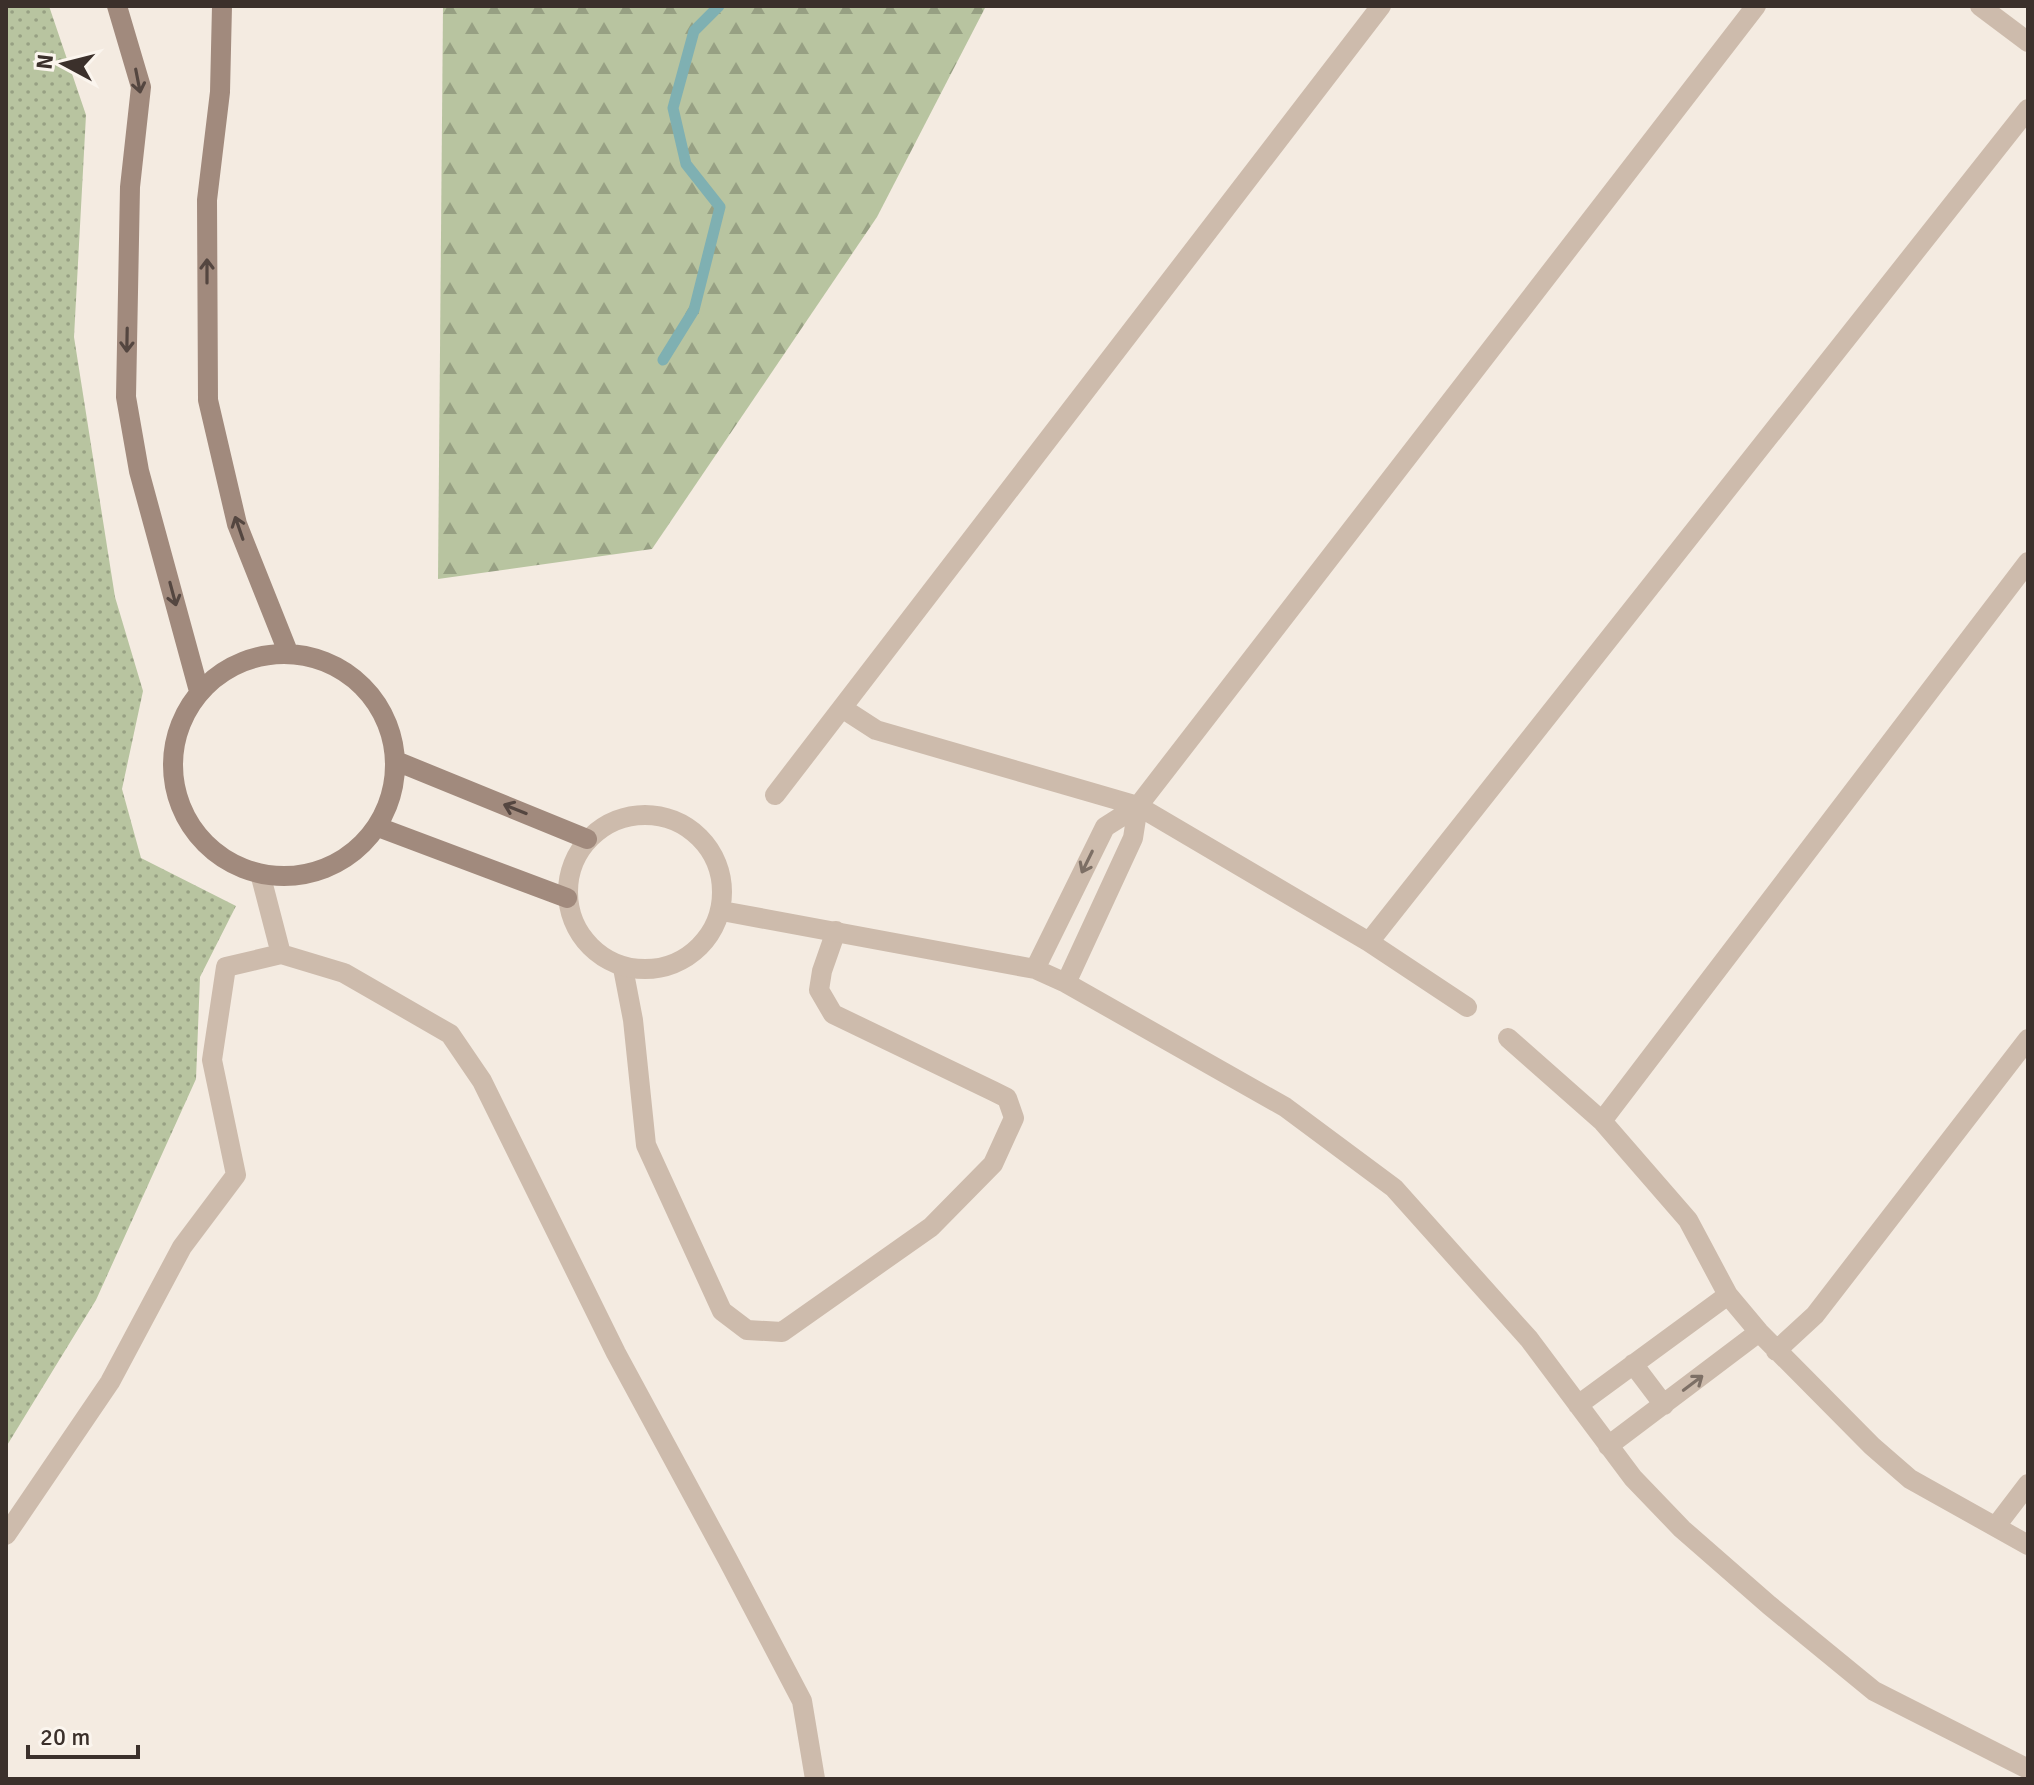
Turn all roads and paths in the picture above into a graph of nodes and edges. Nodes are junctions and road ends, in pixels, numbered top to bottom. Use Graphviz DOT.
graph roads {
  1 [pos="117,6"];
  2 [pos="222,6"];
  3 [pos="1381,6"];
  4 [pos="1756,6"];
  5 [pos="1980,6"];
  6 [pos="2028,42"];
  7 [pos="2028,109"];
  8 [pos="2028,562"];
  9 [pos="288,652"];
  10 [pos="199,691"];
  11 [pos="842,708"];
  12 [pos="396,761"];
  13 [pos="775,795"];
  14 [pos="1138,806"];
  15 [pos="378,827"];
  16 [pos="587,839"];
  17 [pos="261,877"];
  18 [pos="567,898"];
  19 [pos="722,911"];
  20 [pos="836,931"];
  21 [pos="1369,942"];
  22 [pos="281,954"];
  23 [pos="623,968"];
  24 [pos="1035,969"];
  25 [pos="1066,983"];
  26 [pos="1467,1007"];
  27 [pos="1508,1038"];
  28 [pos="2028,1039"];
  29 [pos="1602,1121"];
  30 [pos="1728,1295"];
  31 [pos="1759,1332"];
  32 [pos="1776,1351"];
  33 [pos="1633,1364"];
  34 [pos="1578,1405"];
  35 [pos="1664,1405"];
  36 [pos="1608,1446"];
  37 [pos="2028,1484"];
  38 [pos="1996,1526"];
  39 [pos="6,1535"];
  40 [pos="2028,1545"];
  41 [pos="2028,1769"];
  42 [pos="815,1779"];
  1 -- 10 [label="street, one-way"];
  9 -- 2 [label="street, one-way"];
  3 -- 11 [label="street"];
  4 -- 14 [label="street"];
  5 -- 6 [label="street"];
  7 -- 21 [label="street"];
  8 -- 29 [label="street"];
  9 -- 10 [label="street"];
  9 -- 12 [label="street"];
  10 -- 17 [label="street"];
  11 -- 13 [label="street"];
  11 -- 14 [label="street"];
  12 -- 15 [label="street"];
  16 -- 12 [label="street, one-way"];
  14 -- 21 [label="street"];
  14 -- 24 [label="street, one-way"];
  14 -- 25 [label="street"];
  15 -- 17 [label="street"];
  15 -- 18 [label="street"];
  16 -- 18 [label="street"];
  16 -- 19 [label="street"];
  17 -- 22 [label="street"];
  18 -- 23 [label="street"];
  19 -- 20 [label="street"];
  19 -- 23 [label="street"];
  20 -- 23 [label="street"];
  20 -- 24 [label="street"];
  21 -- 26 [label="street"];
  22 -- 39 [label="street"];
  22 -- 42 [label="street"];
  24 -- 25 [label="street"];
  25 -- 34 [label="street"];
  27 -- 29 [label="street"];
  28 -- 32 [label="street"];
  29 -- 30 [label="street"];
  30 -- 31 [label="street"];
  30 -- 33 [label="street"];
  31 -- 32 [label="street"];
  35 -- 31 [label="street, one-way"];
  32 -- 38 [label="street"];
  33 -- 34 [label="street"];
  33 -- 35 [label="street"];
  34 -- 36 [label="street"];
  35 -- 36 [label="street"];
  36 -- 41 [label="street"];
  37 -- 38 [label="street"];
  38 -- 40 [label="street"];
}
